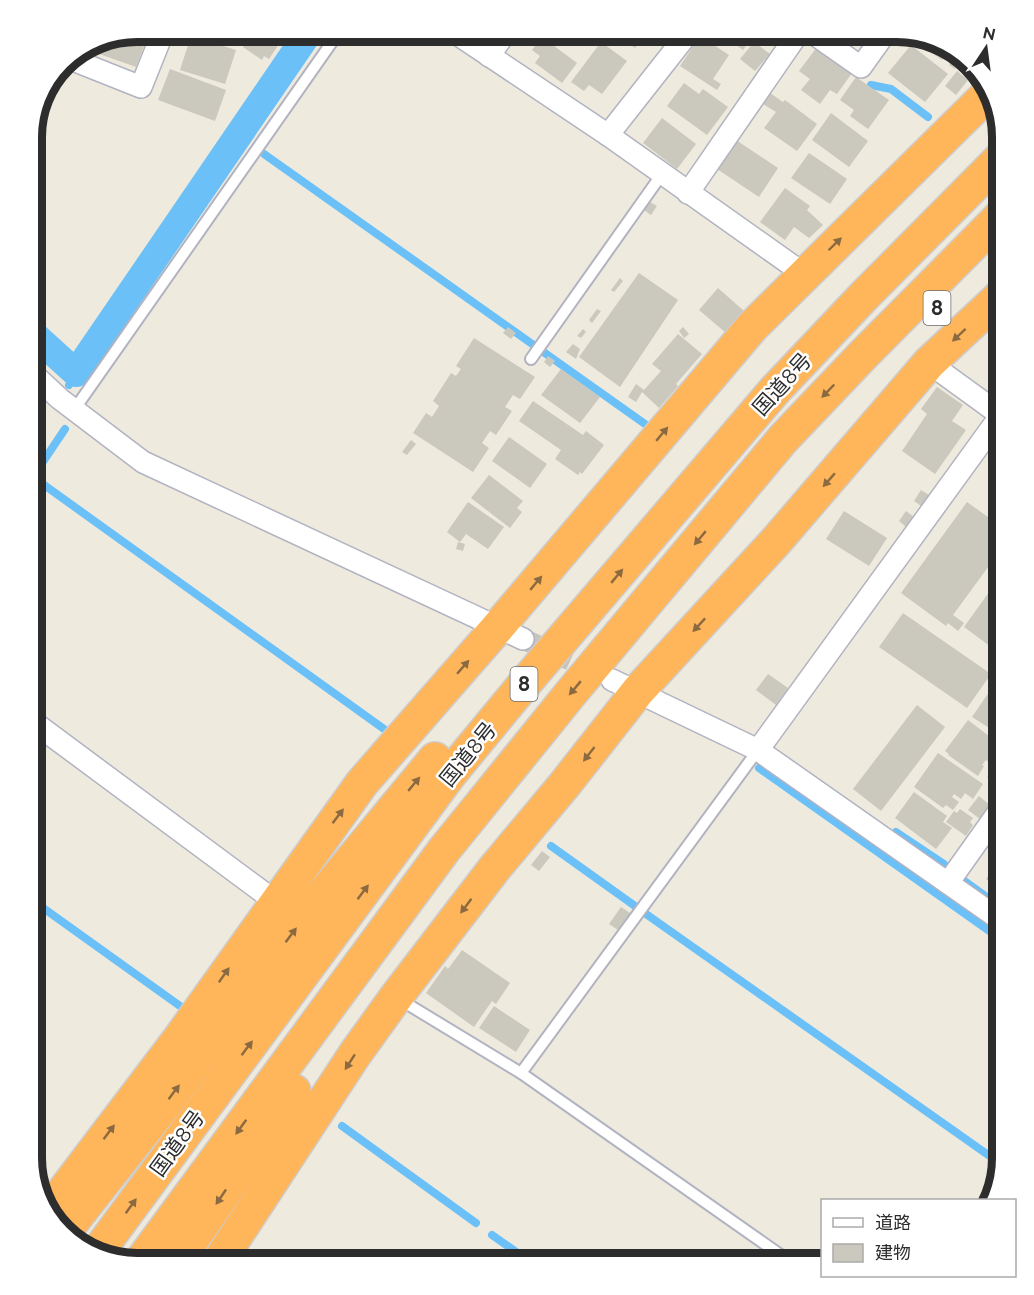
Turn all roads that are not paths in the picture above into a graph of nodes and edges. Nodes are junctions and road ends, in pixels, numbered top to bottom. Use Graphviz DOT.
graph roads {
  1 [pos="159,42"];
  2 [pos="332,42"];
  3 [pos="469,42"];
  4 [pos="499,42"];
  5 [pos="681,42"];
  6 [pos="792,42"];
  7 [pos="825,42"];
  8 [pos="879,42"];
  9 [pos="489,56"];
  10 [pos="79,62"];
  11 [pos="984,98"];
  12 [pos="608,135"];
  13 [pos="992,167"];
  14 [pos="662,174"];
  15 [pos="688,192"];
  16 [pos="992,225"];
  17 [pos="992,256"];
  18 [pos="804,274"];
  19 [pos="992,304"];
  20 [pos="863,355"];
  21 [pos="533,357"];
  22 [pos="929,363"];
  23 [pos="42,382"];
  24 [pos="992,409"];
  25 [pos="74,410"];
  26 [pos="992,430"];
  27 [pos="510,633"];
  28 [pos="556,647"];
  29 [pos="625,686"];
  30 [pos="42,728"];
  31 [pos="758,750"];
  32 [pos="992,821"];
  33 [pos="444,850"];
  34 [pos="948,883"];
  35 [pos="276,902"];
  36 [pos="992,914"];
  37 [pos="396,997"];
  38 [pos="521,1073"];
  39 [pos="54,1204"];
  40 [pos="69,1224"];
  41 [pos="102,1246"];
  42 [pos="147,1253"];
  43 [pos="183,1253"];
  44 [pos="237,1253"];
  45 [pos="778,1253"];
  1 -- 10 [label="street"];
  2 -- 25 [label="lane"];
  3 -- 9 [label="street"];
  4 -- 9 [label="street"];
  5 -- 12 [label="street"];
  6 -- 15 [label="street"];
  7 -- 8 [label="street"];
  9 -- 12 [label="street"];
  18 -- 11 [label="highway, one-way"];
  12 -- 14 [label="street"];
  28 -- 13 [label="highway, 国道8号 / 8, one-way"];
  14 -- 15 [label="street"];
  14 -- 21 [label="lane"];
  15 -- 18 [label="street"];
  16 -- 20 [label="highway, 国道8号 / 8"];
  17 -- 20 [label="highway, 8"];
  27 -- 18 [label="highway, one-way"];
  19 -- 22 [label="highway, one-way"];
  20 -- 33 [label="highway, 国道8号 / 8, one-way"];
  22 -- 24 [label="street"];
  22 -- 29 [label="highway, one-way"];
  23 -- 25 [label="street"];
  25 -- 27 [label="street"];
  26 -- 31 [label="street"];
  35 -- 27 [label="highway, one-way"];
  40 -- 28 [label="highway, one-way"];
  41 -- 28 [label="highway, 国道8号 / 8, one-way"];
  29 -- 31 [label="street"];
  29 -- 37 [label="highway, one-way"];
  30 -- 35 [label="street"];
  31 -- 34 [label="street"];
  31 -- 38 [label="lane"];
  32 -- 34 [label="street"];
  33 -- 42 [label="highway, 国道8号 / 8, one-way"];
  33 -- 43 [label="highway, one-way"];
  34 -- 36 [label="street"];
  39 -- 35 [label="highway, one-way"];
  37 -- 38 [label="lane"];
  37 -- 44 [label="highway, one-way"];
  38 -- 45 [label="lane"];
}
